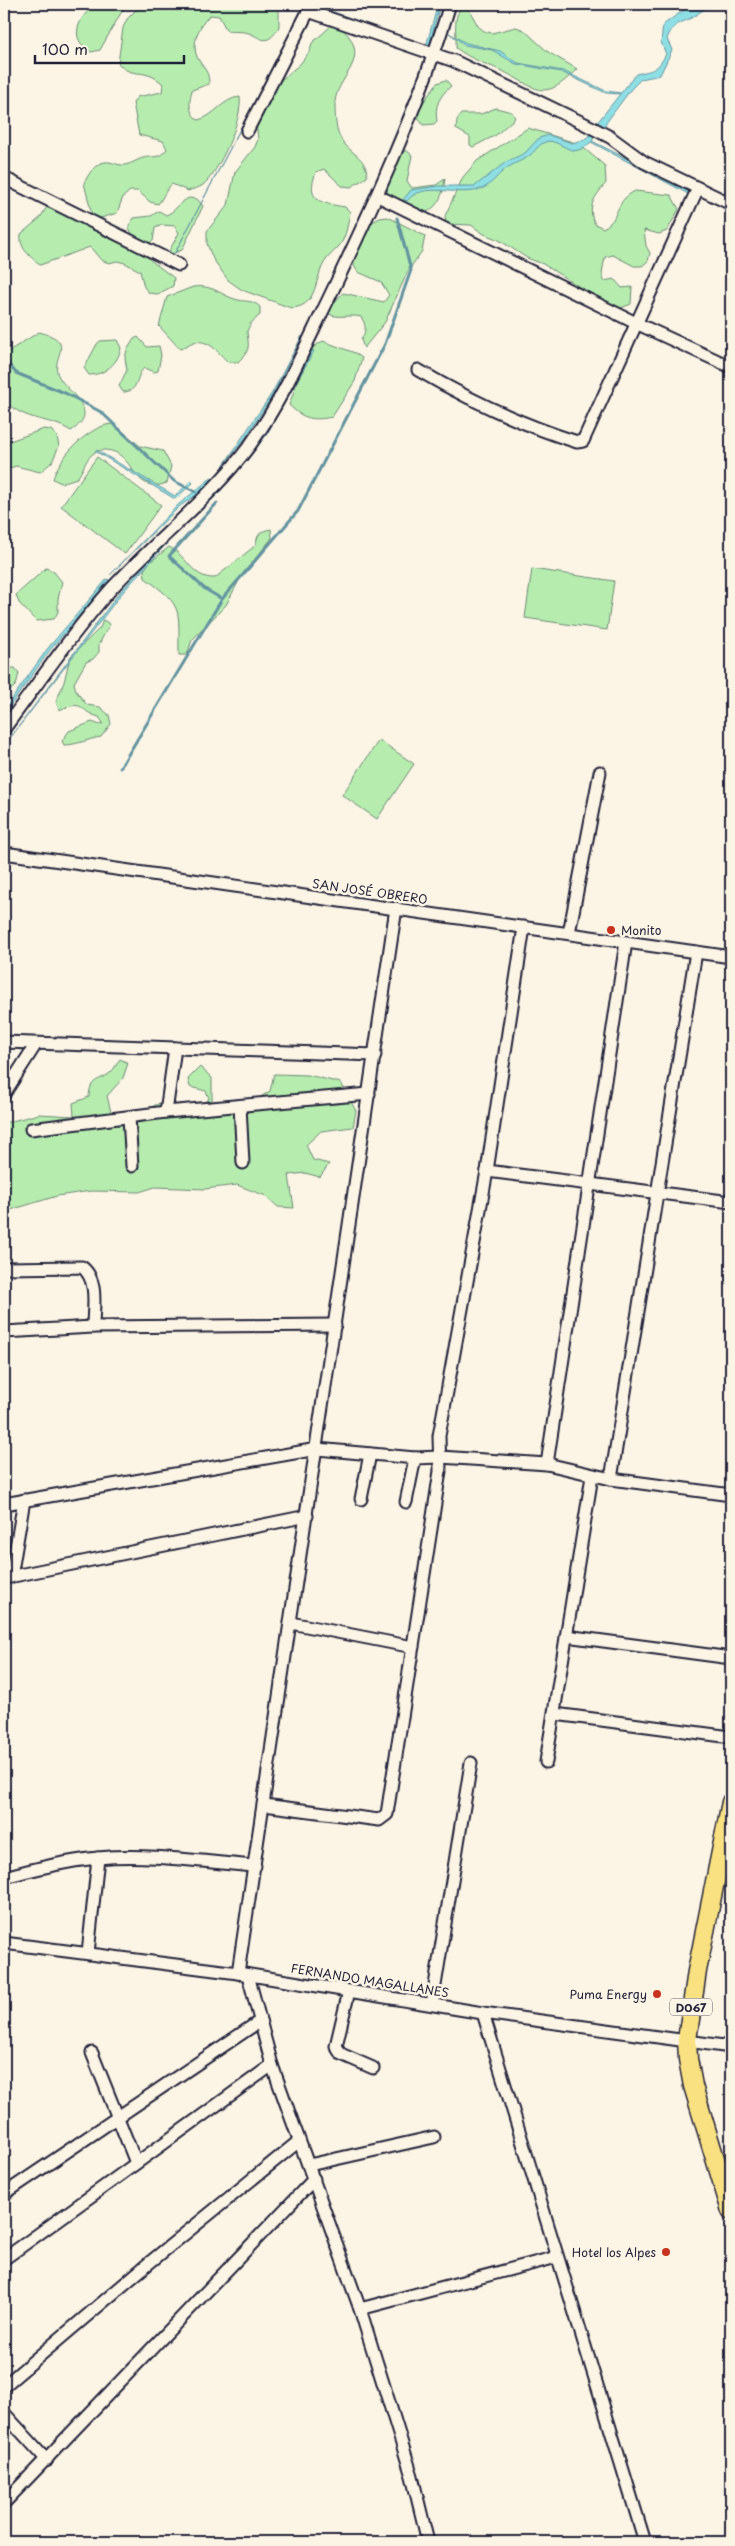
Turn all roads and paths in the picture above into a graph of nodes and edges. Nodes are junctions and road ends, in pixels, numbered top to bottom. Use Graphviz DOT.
graph roads {
  1 [pos="450,4"];
  2 [pos="310,7"];
  3 [pos="435,53"];
  4 [pos="247,131"];
  5 [pos="4,178"];
  6 [pos="698,188"];
  7 [pos="378,196"];
  8 [pos="731,204"];
  9 [pos="179,265"];
  10 [pos="638,324"];
  11 [pos="731,367"];
  12 [pos="418,370"];
  13 [pos="4,729"];
  14 [pos="600,772"];
  15 [pos="4,852"];
  16 [pos="396,908"];
  17 [pos="524,927"];
  18 [pos="569,933"];
  19 [pos="626,942"];
  20 [pos="696,952"];
  21 [pos="731,957"];
  22 [pos="4,1042"];
  23 [pos="36,1044"];
  24 [pos="176,1048"];
  25 [pos="375,1055"];
  26 [pos="4,1094"];
  27 [pos="369,1094"];
  28 [pos="240,1106"];
  29 [pos="166,1112"];
  30 [pos="129,1117"];
  31 [pos="31,1129"];
  32 [pos="243,1162"];
  33 [pos="132,1166"];
  34 [pos="486,1171"];
  35 [pos="590,1184"];
  36 [pos="657,1193"];
  37 [pos="731,1202"];
  38 [pos="4,1268"];
  39 [pos="335,1326"];
  40 [pos="93,1327"];
  41 [pos="4,1332"];
  42 [pos="317,1450"];
  43 [pos="370,1454"];
  44 [pos="440,1457"];
  45 [pos="415,1458"];
  46 [pos="547,1464"];
  47 [pos="592,1476"];
  48 [pos="611,1479"];
  49 [pos="731,1496"];
  50 [pos="361,1499"];
  51 [pos="24,1500"];
  52 [pos="406,1502"];
  53 [pos="4,1504"];
  54 [pos="307,1516"];
  55 [pos="7,1578"];
  56 [pos="291,1623"];
  57 [pos="566,1636"];
  58 [pos="413,1647"];
  59 [pos="731,1658"];
  60 [pos="555,1714"];
  61 [pos="731,1737"];
  62 [pos="546,1762"];
  63 [pos="471,1763"];
  64 [pos="731,1802"];
  65 [pos="264,1805"];
  66 [pos="98,1858"];
  67 [pos="255,1866"];
  68 [pos="4,1877"];
  69 [pos="4,1943"];
  70 [pos="88,1953"];
  71 [pos="243,1974"];
  72 [pos="349,1992"];
  73 [pos="432,2004"];
  74 [pos="483,2013"];
  75 [pos="260,2021"];
  76 [pos="687,2040"];
  77 [pos="731,2047"];
  78 [pos="92,2053"];
  79 [pos="272,2064"];
  80 [pos="373,2068"];
  81 [pos="117,2117"];
  82 [pos="434,2137"];
  83 [pos="299,2141"];
  84 [pos="136,2163"];
  85 [pos="309,2166"];
  86 [pos="314,2180"];
  87 [pos="4,2194"];
  88 [pos="731,2210"];
  89 [pos="557,2256"];
  90 [pos="4,2259"];
  91 [pos="360,2309"];
  92 [pos="4,2386"];
  93 [pos="4,2414"];
  94 [pos="47,2460"];
  95 [pos="4,2504"];
  96 [pos="428,2542"];
  97 [pos="645,2542"];
  1 -- 3 [label="street"];
  2 -- 3 [label="street"];
  2 -- 4 [label="street"];
  3 -- 6 [label="street"];
  3 -- 7 [label="street"];
  5 -- 9 [label="street"];
  6 -- 8 [label="street"];
  6 -- 10 [label="street"];
  7 -- 10 [label="street"];
  7 -- 13 [label="street"];
  10 -- 11 [label="street"];
  10 -- 12 [label="street"];
  14 -- 18 [label="street"];
  15 -- 16 [label="street, SAN JOSÉ OBRERO"];
  16 -- 17 [label="street, SAN JOSÉ OBRERO"];
  16 -- 25 [label="street"];
  17 -- 18 [label="street, SAN JOSÉ OBRERO"];
  17 -- 34 [label="street"];
  18 -- 19 [label="street, SAN JOSÉ OBRERO"];
  19 -- 20 [label="street, SAN JOSÉ OBRERO"];
  19 -- 35 [label="street"];
  20 -- 21 [label="street, SAN JOSÉ OBRERO"];
  20 -- 36 [label="street"];
  22 -- 23 [label="street"];
  23 -- 24 [label="street"];
  23 -- 26 [label="street"];
  24 -- 25 [label="street"];
  24 -- 29 [label="street"];
  25 -- 27 [label="street"];
  27 -- 28 [label="street"];
  27 -- 39 [label="street"];
  28 -- 29 [label="street"];
  28 -- 32 [label="street"];
  29 -- 30 [label="street"];
  30 -- 31 [label="street"];
  30 -- 33 [label="street"];
  34 -- 35 [label="street"];
  34 -- 44 [label="street"];
  35 -- 36 [label="street"];
  35 -- 46 [label="street"];
  36 -- 37 [label="street"];
  36 -- 48 [label="street"];
  38 -- 40 [label="street"];
  39 -- 40 [label="street"];
  39 -- 42 [label="street"];
  40 -- 41 [label="street"];
  42 -- 43 [label="street"];
  42 -- 51 [label="street"];
  42 -- 54 [label="street"];
  43 -- 45 [label="street"];
  43 -- 50 [label="street"];
  44 -- 45 [label="street"];
  44 -- 46 [label="street"];
  44 -- 58 [label="street"];
  45 -- 52 [label="street"];
  46 -- 47 [label="street"];
  47 -- 48 [label="street"];
  47 -- 57 [label="street"];
  48 -- 49 [label="street"];
  51 -- 53 [label="street"];
  51 -- 55 [label="street"];
  54 -- 55 [label="street"];
  54 -- 56 [label="street"];
  56 -- 58 [label="street"];
  56 -- 65 [label="street"];
  57 -- 59 [label="street"];
  57 -- 60 [label="street"];
  58 -- 65 [label="street"];
  60 -- 61 [label="street"];
  60 -- 62 [label="street"];
  63 -- 73 [label="street"];
  64 -- 76 [label="main road, D067"];
  65 -- 67 [label="street"];
  66 -- 67 [label="street"];
  66 -- 68 [label="street"];
  66 -- 70 [label="street"];
  67 -- 71 [label="street"];
  69 -- 70 [label="street, FERNANDO MAGALLANES"];
  70 -- 71 [label="street, FERNANDO MAGALLANES"];
  71 -- 72 [label="street, FERNANDO MAGALLANES"];
  71 -- 75 [label="street"];
  72 -- 73 [label="street, FERNANDO MAGALLANES"];
  72 -- 80 [label="street"];
  73 -- 74 [label="street, FERNANDO MAGALLANES"];
  74 -- 76 [label="street, FERNANDO MAGALLANES"];
  74 -- 89 [label="street"];
  75 -- 79 [label="street"];
  75 -- 81 [label="street"];
  76 -- 77 [label="street, FERNANDO MAGALLANES"];
  76 -- 88 [label="main road, D067"];
  78 -- 81 [label="street"];
  79 -- 83 [label="street"];
  79 -- 84 [label="street"];
  81 -- 84 [label="street"];
  81 -- 87 [label="street"];
  82 -- 85 [label="street"];
  83 -- 85 [label="street"];
  83 -- 92 [label="street"];
  84 -- 90 [label="street"];
  85 -- 86 [label="street"];
  86 -- 91 [label="street"];
  86 -- 94 [label="street"];
  89 -- 91 [label="street"];
  89 -- 97 [label="street"];
  91 -- 96 [label="street"];
  93 -- 94 [label="street"];
  94 -- 95 [label="street"];
}
